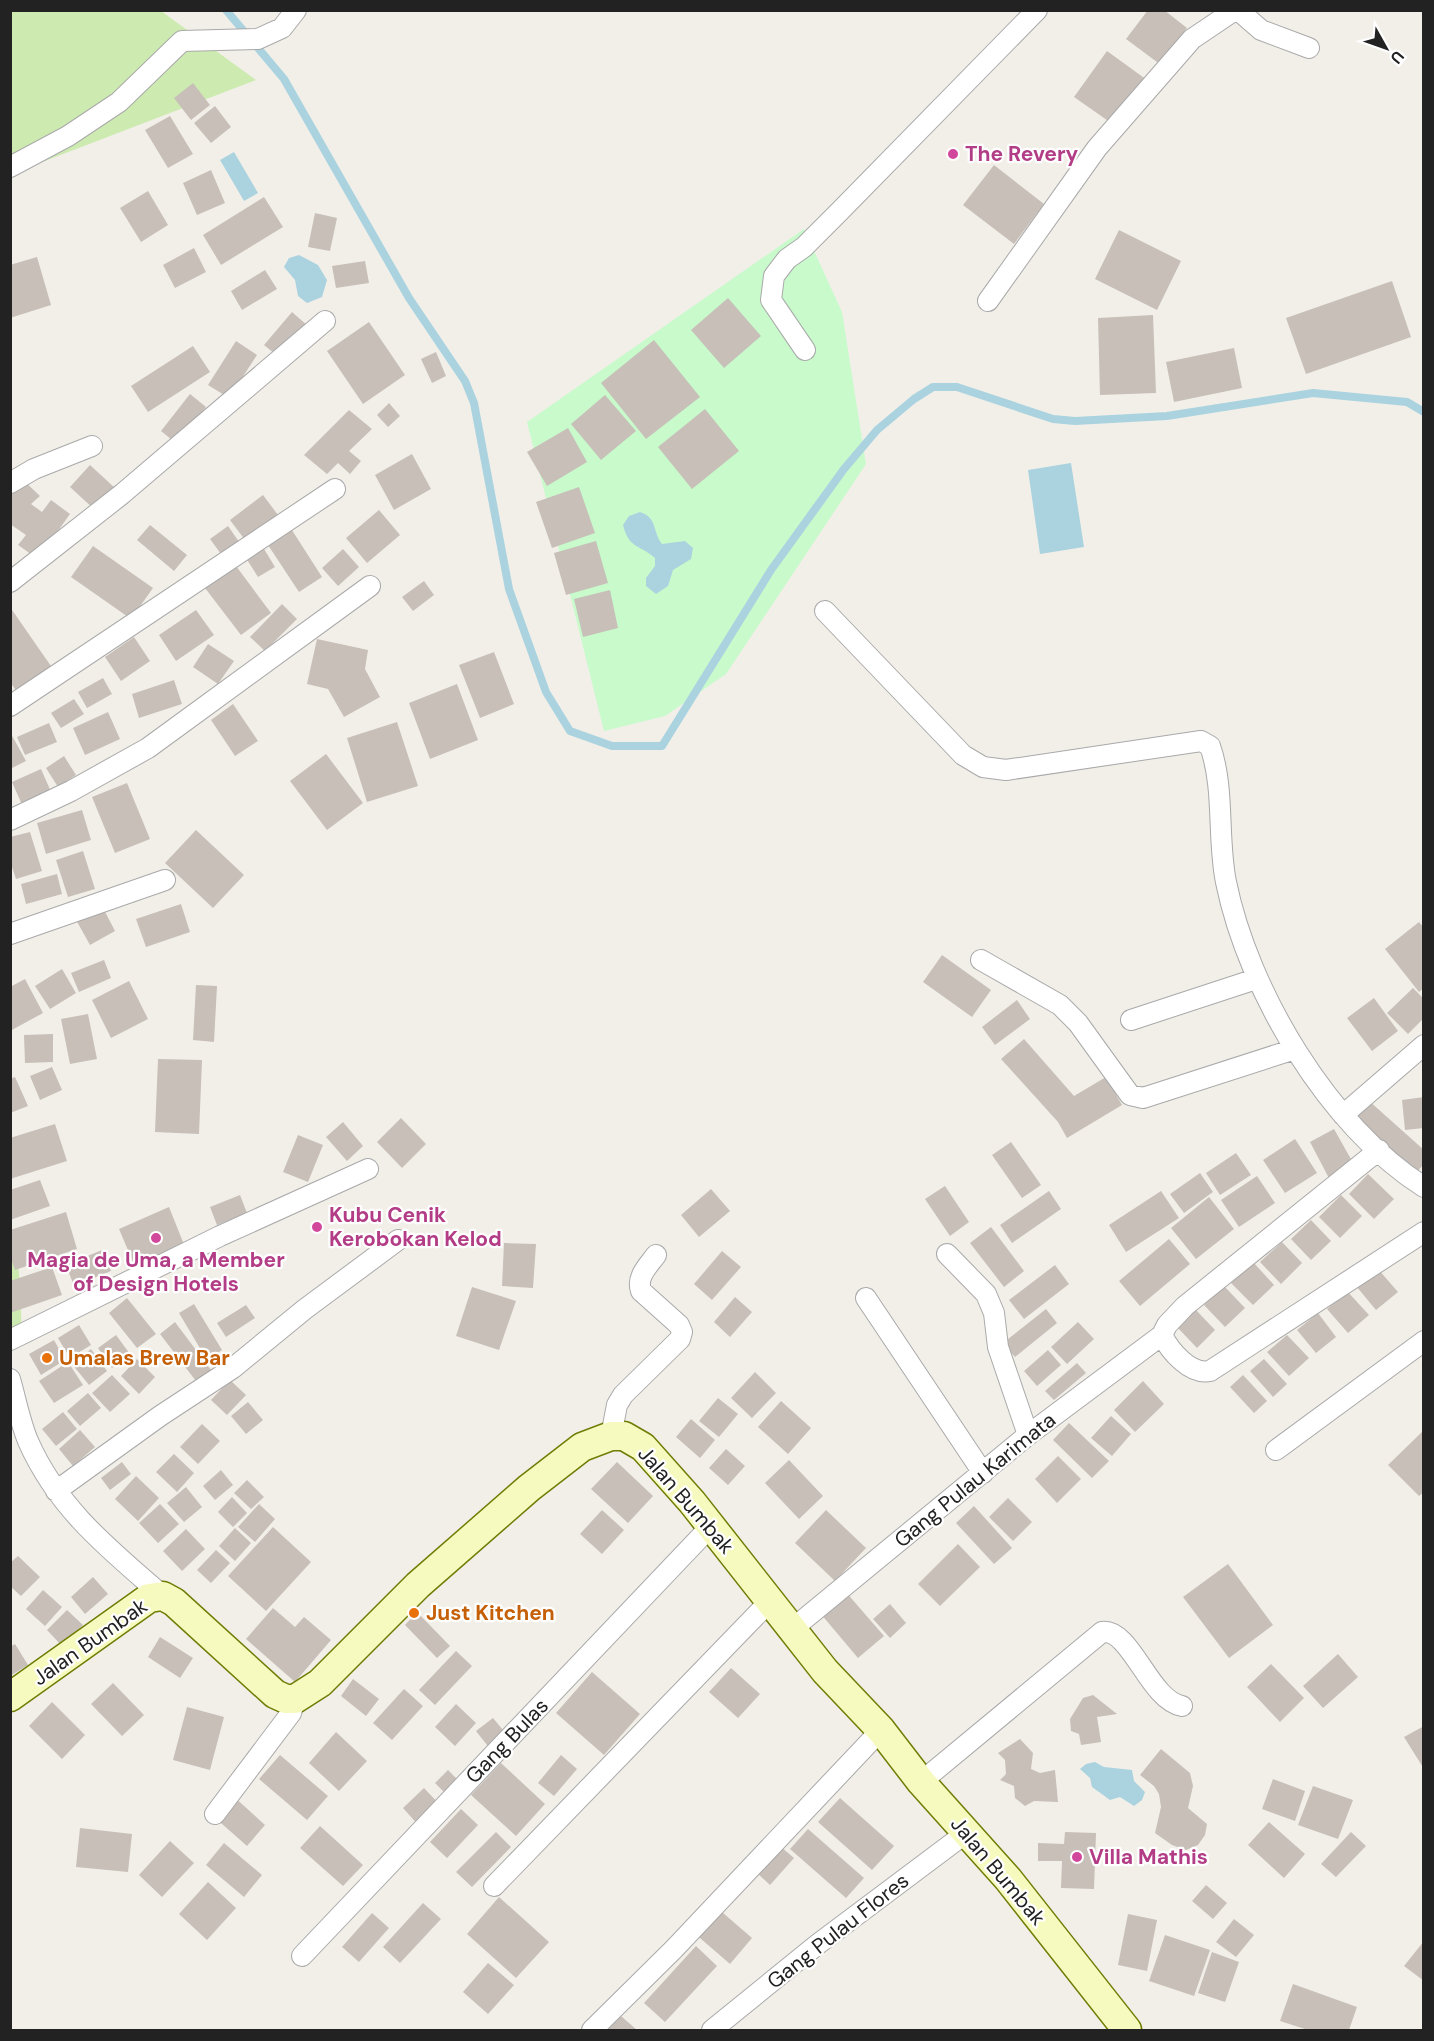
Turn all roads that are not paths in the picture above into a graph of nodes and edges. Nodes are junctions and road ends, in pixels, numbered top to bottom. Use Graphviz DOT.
graph roads {
  1 [pos="296,10"];
  2 [pos="1037,10"];
  3 [pos="1237,10"];
  4 [pos="1309,48"];
  5 [pos="10,167"];
  6 [pos="988,301"];
  7 [pos="325,321"];
  8 [pos="806,350"];
  9 [pos="92,446"];
  10 [pos="10,483"];
  11 [pos="335,489"];
  12 [pos="10,582"];
  13 [pos="370,586"];
  14 [pos="825,611"];
  15 [pos="10,706"];
  16 [pos="10,820"];
  17 [pos="165,880"];
  18 [pos="10,934"];
  19 [pos="981,960"];
  20 [pos="1256,979"];
  21 [pos="1131,1020"];
  22 [pos="1424,1045"];
  23 [pos="1295,1049"];
  24 [pos="1343,1115"];
  25 [pos="1379,1150"];
  26 [pos="368,1169"];
  27 [pos="1420,1180"];
  28 [pos="1424,1232"];
  29 [pos="398,1240"];
  30 [pos="947,1254"];
  31 [pos="656,1255"];
  32 [pos="866,1298"];
  33 [pos="1162,1335"];
  34 [pos="10,1340"];
  35 [pos="1424,1341"];
  36 [pos="10,1379"];
  37 [pos="1028,1435"];
  38 [pos="611,1436"];
  39 [pos="1276,1450"];
  40 [pos="983,1473"];
  41 [pos="56,1491"];
  42 [pos="711,1527"];
  43 [pos="163,1596"];
  44 [pos="771,1600"];
  45 [pos="791,1630"];
  46 [pos="10,1697"];
  47 [pos="295,1699"];
  48 [pos="1182,1706"];
  49 [pos="881,1730"];
  50 [pos="921,1782"];
  51 [pos="215,1814"];
  52 [pos="966,1833"];
  53 [pos="494,1886"];
  54 [pos="302,1956"];
  55 [pos="592,2031"];
  56 [pos="712,2031"];
  57 [pos="1127,2031"];
  1 -- 5 [label="street"];
  2 -- 8 [label="street"];
  3 -- 4 [label="street"];
  3 -- 6 [label="street"];
  7 -- 12 [label="street"];
  9 -- 10 [label="street"];
  11 -- 15 [label="street"];
  13 -- 16 [label="street"];
  14 -- 20 [label="street"];
  17 -- 18 [label="street"];
  19 -- 23 [label="street"];
  20 -- 21 [label="street"];
  20 -- 23 [label="street"];
  22 -- 24 [label="street"];
  23 -- 24 [label="street"];
  24 -- 25 [label="street"];
  25 -- 27 [label="street"];
  25 -- 33 [label="street, Gang Pulau Karimata"];
  26 -- 34 [label="street"];
  28 -- 33 [label="street"];
  29 -- 41 [label="street"];
  30 -- 37 [label="street"];
  31 -- 38 [label="street"];
  32 -- 40 [label="street"];
  33 -- 37 [label="street, Gang Pulau Karimata"];
  35 -- 39 [label="street"];
  36 -- 41 [label="street"];
  37 -- 40 [label="street, Gang Pulau Karimata"];
  38 -- 42 [label="street, Jalan Bumbak"];
  38 -- 47 [label="street, Jalan Bumbak"];
  40 -- 45 [label="street, Gang Pulau Karimata"];
  41 -- 43 [label="street"];
  42 -- 44 [label="street, Jalan Bumbak"];
  42 -- 54 [label="street, Gang Bulas"];
  43 -- 46 [label="street, Jalan Bumbak"];
  43 -- 47 [label="street, Jalan Bumbak"];
  44 -- 45 [label="street, Jalan Bumbak"];
  44 -- 53 [label="street"];
  45 -- 49 [label="street, Jalan Bumbak"];
  47 -- 51 [label="street"];
  48 -- 50 [label="street"];
  49 -- 50 [label="street, Jalan Bumbak"];
  49 -- 55 [label="street"];
  50 -- 52 [label="street, Jalan Bumbak"];
  52 -- 56 [label="street, Gang Pulau Flores"];
  52 -- 57 [label="street, Jalan Bumbak"];
}
